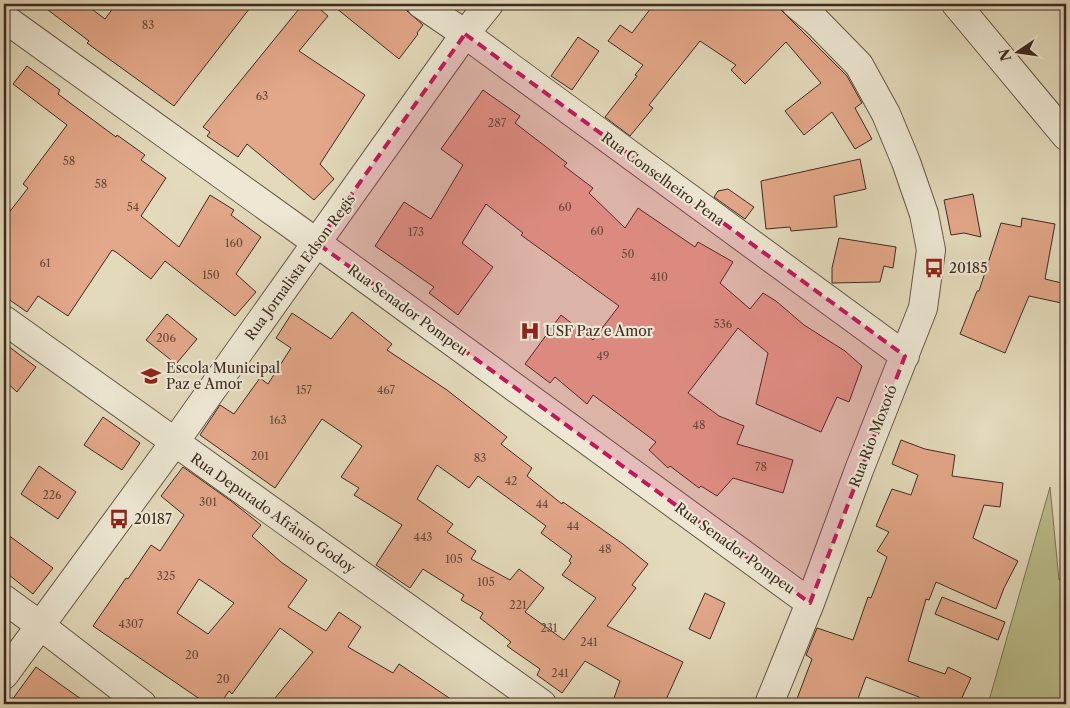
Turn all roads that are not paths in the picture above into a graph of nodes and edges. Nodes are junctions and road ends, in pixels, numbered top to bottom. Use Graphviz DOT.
graph roads {
  1 [pos="421,4"];
  2 [pos="489,4"];
  3 [pos="796,4"];
  4 [pos="956,4"];
  5 [pos="4,18"];
  6 [pos="465,34"];
  7 [pos="1066,136"];
  8 [pos="317,243"];
  9 [pos="4,320"];
  10 [pos="904,356"];
  11 [pos="174,443"];
  12 [pos="4,599"];
  13 [pos="810,603"];
  14 [pos="41,626"];
  15 [pos="4,675"];
  16 [pos="142,704"];
  17 [pos="542,704"];
  18 [pos="769,704"];
  1 -- 6 [label="street, Rua Conselheiro Pena"];
  2 -- 6 [label="street, Rua Jornalista Edson Regis"];
  3 -- 10 [label="street, Rua Rio Moxotó"];
  4 -- 7 [label="street"];
  5 -- 8 [label="street, Rua Senador Pompeu"];
  6 -- 8 [label="street, Rua Jornalista Edson Regis"];
  6 -- 10 [label="street, Rua Conselheiro Pena"];
  8 -- 11 [label="street, Rua Jornalista Edson Regis"];
  8 -- 13 [label="street, Rua Senador Pompeu"];
  9 -- 11 [label="street, Rua Deputado Afrânio Godoy"];
  10 -- 13 [label="street, Rua Rio Moxotó"];
  11 -- 14 [label="street, Rua Jornalista Edson Regis"];
  11 -- 17 [label="street, Rua Deputado Afrânio Godoy"];
  12 -- 14 [label="street"];
  13 -- 18 [label="street, Rua Rio Moxotó"];
  14 -- 15 [label="street, Rua Jornalista Edson Regis"];
  14 -- 16 [label="street"];
}
